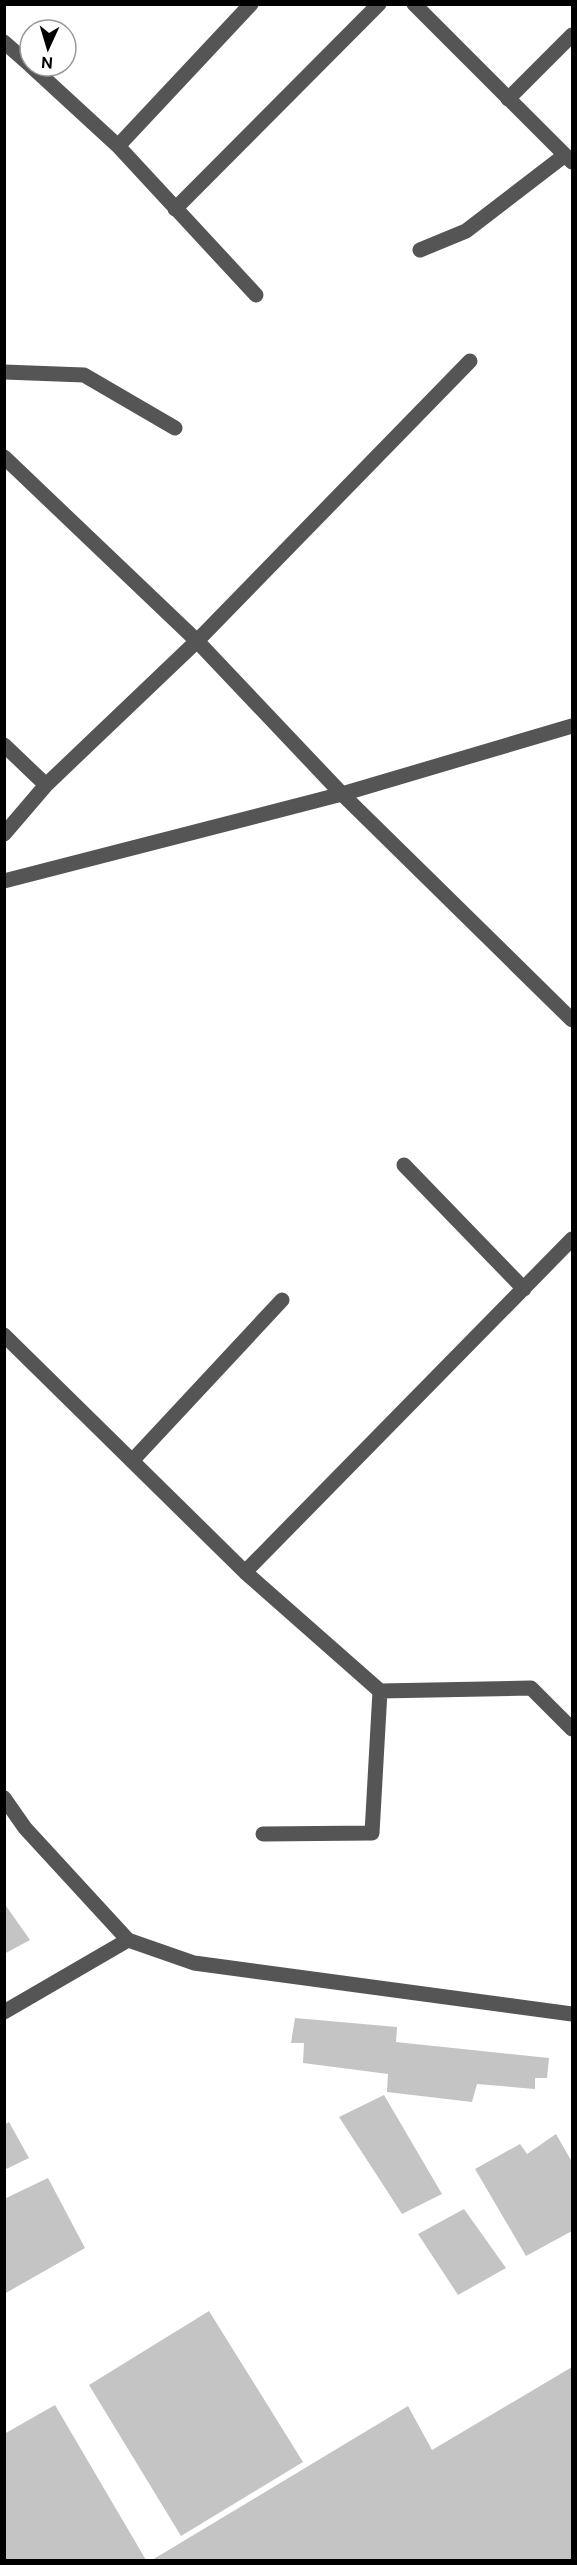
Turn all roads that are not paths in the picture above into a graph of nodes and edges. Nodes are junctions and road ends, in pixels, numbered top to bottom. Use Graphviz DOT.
graph roads {
  1 [pos="251,4"];
  2 [pos="379,4"];
  3 [pos="419,6"];
  4 [pos="573,35"];
  5 [pos="4,42"];
  6 [pos="18,55"];
  7 [pos="43,78"];
  8 [pos="508,99"];
  9 [pos="118,146"];
  10 [pos="569,159"];
  11 [pos="175,209"];
  12 [pos="420,250"];
  13 [pos="255,295"];
  14 [pos="470,361"];
  15 [pos="4,372"];
  16 [pos="175,428"];
  17 [pos="4,457"];
  18 [pos="197,641"];
  19 [pos="573,726"];
  20 [pos="4,745"];
  21 [pos="46,785"];
  22 [pos="342,794"];
  23 [pos="4,834"];
  24 [pos="4,881"];
  25 [pos="573,1020"];
  26 [pos="404,1165"];
  27 [pos="573,1239"];
  28 [pos="524,1288"];
  29 [pos="282,1300"];
  30 [pos="4,1335"];
  31 [pos="132,1461"];
  32 [pos="245,1572"];
  33 [pos="380,1691"];
  34 [pos="573,1728"];
  35 [pos="4,1798"];
  36 [pos="263,1834"];
  37 [pos="128,1940"];
  38 [pos="4,2012"];
  39 [pos="573,2014"];
  1 -- 9 [label="street"];
  2 -- 11 [label="street"];
  3 -- 8 [label="street"];
  4 -- 8 [label="street"];
  5 -- 6 [label="street"];
  7 -- 9 [label="street"];
  8 -- 10 [label="street"];
  9 -- 11 [label="street"];
  10 -- 12 [label="street"];
  11 -- 13 [label="street"];
  14 -- 18 [label="street"];
  15 -- 16 [label="street"];
  17 -- 18 [label="street"];
  18 -- 21 [label="street"];
  18 -- 22 [label="street"];
  19 -- 22 [label="street"];
  20 -- 21 [label="street"];
  21 -- 23 [label="street"];
  22 -- 24 [label="street"];
  22 -- 25 [label="street"];
  26 -- 28 [label="street"];
  27 -- 28 [label="street"];
  28 -- 32 [label="street"];
  29 -- 31 [label="street"];
  30 -- 31 [label="street"];
  31 -- 32 [label="street"];
  32 -- 33 [label="street"];
  33 -- 34 [label="street"];
  33 -- 36 [label="street"];
  35 -- 37 [label="street"];
  37 -- 38 [label="street"];
  37 -- 39 [label="street"];
}
